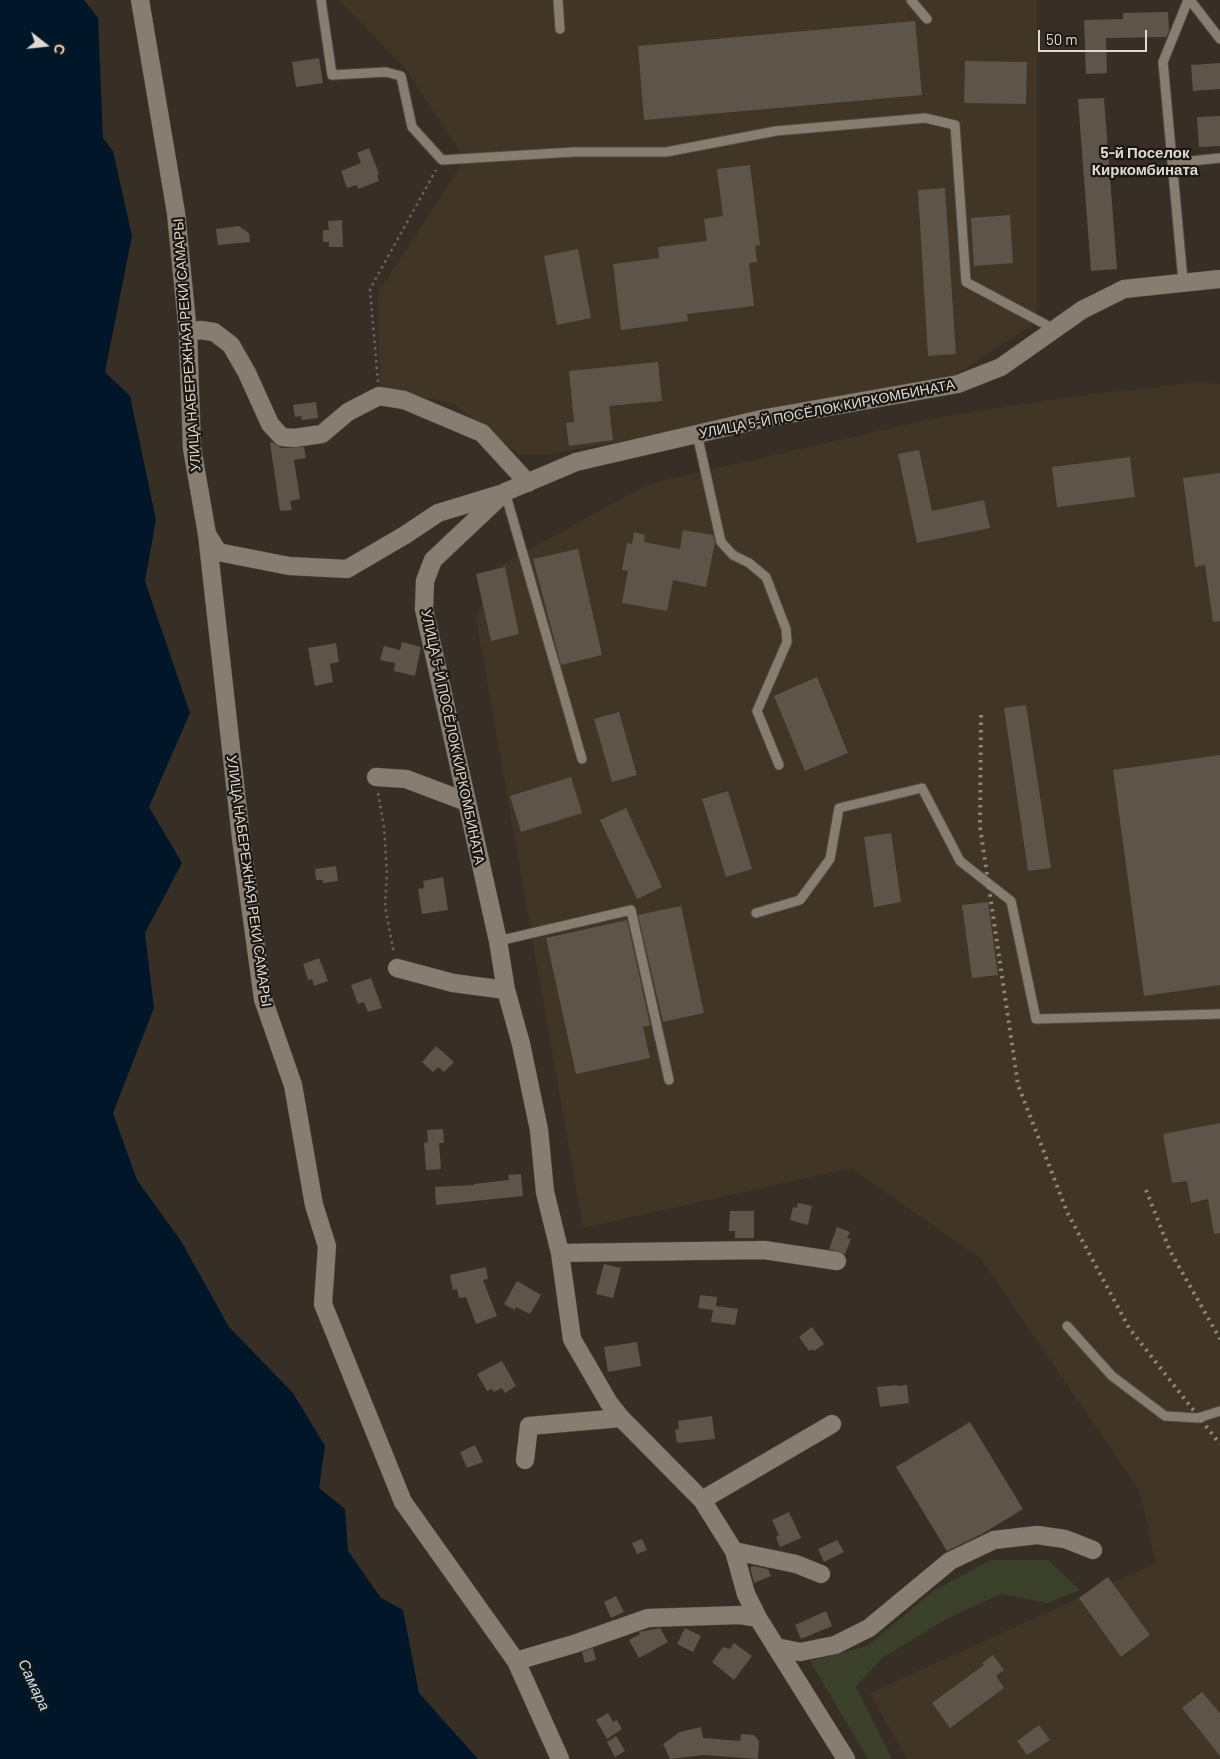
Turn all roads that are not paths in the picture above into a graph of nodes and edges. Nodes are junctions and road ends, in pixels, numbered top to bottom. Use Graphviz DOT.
graph roads {
  1 [pos="140,0"];
  2 [pos="321,0"];
  3 [pos="558,0"];
  4 [pos="911,0"];
  5 [pos="1189,0"];
  6 [pos="927,19"];
  7 [pos="560,29"];
  8 [pos="1220,39"];
  9 [pos="1220,158"];
  10 [pos="1172,163"];
  11 [pos="1220,279"];
  12 [pos="1183,281"];
  13 [pos="1054,330"];
  14 [pos="188,333"];
  15 [pos="697,434"];
  16 [pos="528,483"];
  17 [pos="505,492"];
  18 [pos="207,534"];
  19 [pos="582,759"];
  20 [pos="780,765"];
  21 [pos="376,777"];
  22 [pos="467,802"];
  23 [pos="756,914"];
  24 [pos="498,941"];
  25 [pos="397,968"];
  26 [pos="506,990"];
  27 [pos="1220,1014"];
  28 [pos="669,1080"];
  29 [pos="560,1253"];
  30 [pos="837,1261"];
  31 [pos="1067,1326"];
  32 [pos="1220,1411"];
  33 [pos="621,1418"];
  34 [pos="832,1424"];
  35 [pos="525,1460"];
  36 [pos="702,1500"];
  37 [pos="1093,1550"];
  38 [pos="734,1551"];
  39 [pos="821,1574"];
  40 [pos="758,1618"];
  41 [pos="776,1646"];
  42 [pos="516,1661"];
  43 [pos="560,1759"];
  44 [pos="846,1759"];
  1 -- 14 [label="street, УЛИЦА НАБЕРЕЖНАЯ РЕКИ САМАРЫ"];
  2 -- 13 [label="lane"];
  3 -- 7 [label="lane"];
  4 -- 6 [label="lane"];
  5 -- 8 [label="lane"];
  5 -- 10 [label="lane"];
  9 -- 10 [label="lane"];
  10 -- 12 [label="lane"];
  11 -- 12 [label="street, УЛИЦА 5-Й ПОСЁЛОК КИРКОМБИНАТА"];
  12 -- 13 [label="street, УЛИЦА 5-Й ПОСЁЛОК КИРКОМБИНАТА"];
  13 -- 15 [label="street, УЛИЦА 5-Й ПОСЁЛОК КИРКОМБИНАТА"];
  14 -- 16 [label="street"];
  14 -- 18 [label="street, УЛИЦА НАБЕРЕЖНАЯ РЕКИ САМАРЫ"];
  15 -- 16 [label="street, УЛИЦА 5-Й ПОСЁЛОК КИРКОМБИНАТА"];
  15 -- 20 [label="lane"];
  16 -- 17 [label="street, УЛИЦА 5-Й ПОСЁЛОК КИРКОМБИНАТА"];
  17 -- 18 [label="street"];
  17 -- 19 [label="lane"];
  17 -- 22 [label="street, УЛИЦА 5-Й ПОСЁЛОК КИРКОМБИНАТА"];
  18 -- 42 [label="street, УЛИЦА НАБЕРЕЖНАЯ РЕКИ САМАРЫ"];
  21 -- 22 [label="street"];
  22 -- 24 [label="street, УЛИЦА 5-Й ПОСЁЛОК КИРКОМБИНАТА"];
  23 -- 27 [label="lane"];
  24 -- 26 [label="street, УЛИЦА 5-Й ПОСЁЛОК КИРКОМБИНАТА"];
  24 -- 28 [label="lane"];
  25 -- 26 [label="street"];
  26 -- 29 [label="street, УЛИЦА 5-Й ПОСЁЛОК КИРКОМБИНАТА"];
  29 -- 30 [label="street"];
  29 -- 33 [label="street, УЛИЦА 5-Й ПОСЁЛОК КИРКОМБИНАТА"];
  31 -- 32 [label="lane"];
  33 -- 35 [label="street"];
  33 -- 36 [label="street, УЛИЦА 5-Й ПОСЁЛОК КИРКОМБИНАТА"];
  34 -- 36 [label="street"];
  36 -- 38 [label="street, УЛИЦА 5-Й ПОСЁЛОК КИРКОМБИНАТА"];
  37 -- 41 [label="street"];
  38 -- 39 [label="street"];
  38 -- 40 [label="street, УЛИЦА 5-Й ПОСЁЛОК КИРКОМБИНАТА"];
  40 -- 41 [label="street, УЛИЦА 5-Й ПОСЁЛОК КИРКОМБИНАТА"];
  40 -- 42 [label="street"];
  41 -- 44 [label="street, УЛИЦА 5-Й ПОСЁЛОК КИРКОМБИНАТА"];
  42 -- 43 [label="street, УЛИЦА НАБЕРЕЖНАЯ РЕКИ САМАРЫ"];
}
